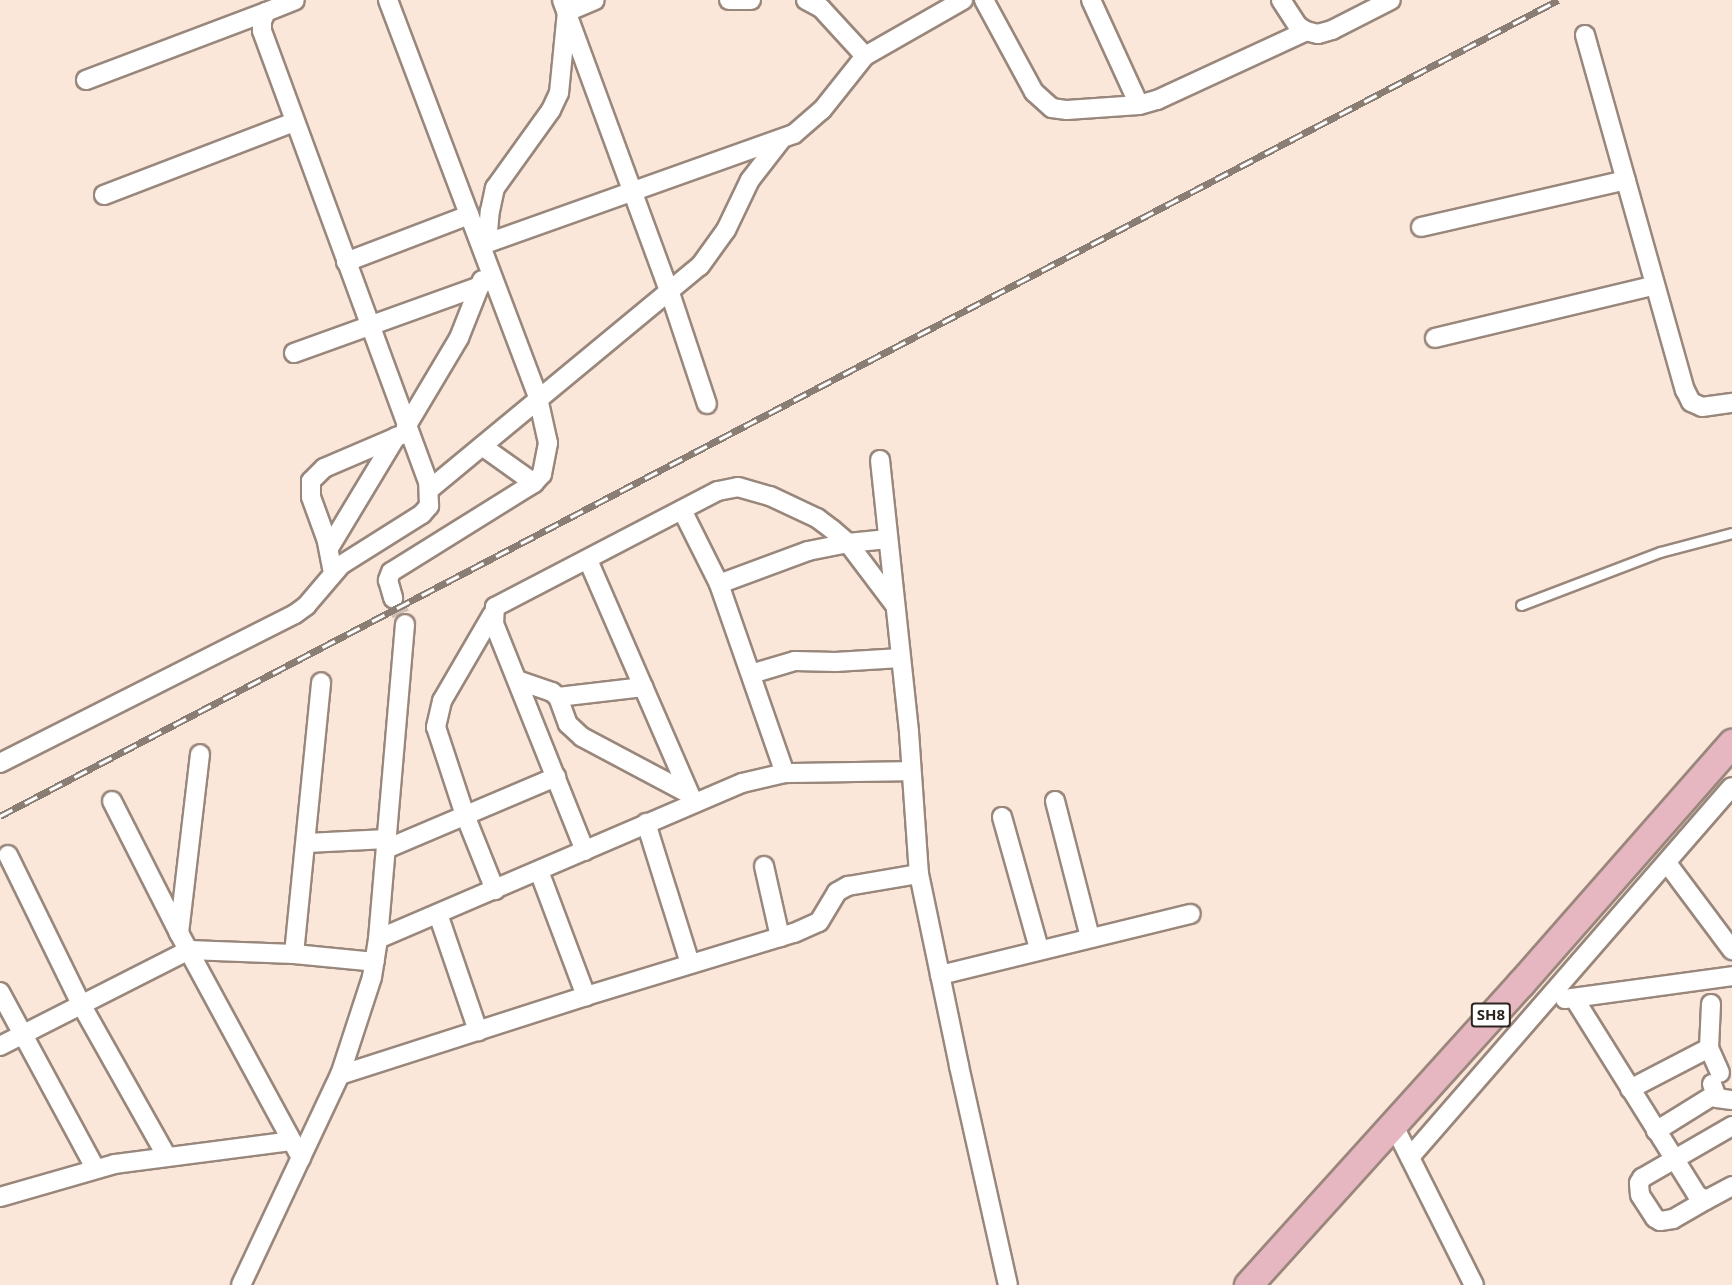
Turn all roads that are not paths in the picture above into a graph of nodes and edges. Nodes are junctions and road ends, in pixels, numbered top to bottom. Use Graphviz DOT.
graph roads {
  1 [pos="295,0"];
  2 [pos="388,0"];
  3 [pos="595,0"];
  4 [pos="729,0"];
  5 [pos="751,0"];
  6 [pos="806,0"];
  7 [pos="963,0"];
  8 [pos="984,0"];
  9 [pos="1091,0"];
  10 [pos="1281,0"];
  11 [pos="1391,0"];
  12 [pos="564,6"];
  13 [pos="266,12"];
  14 [pos="1305,31"];
  15 [pos="1585,35"];
  16 [pos="865,56"];
  17 [pos="86,80"];
  18 [pos="1139,105"];
  19 [pos="294,122"];
  20 [pos="781,140"];
  21 [pos="1626,180"];
  22 [pos="632,191"];
  23 [pos="104,195"];
  24 [pos="469,215"];
  25 [pos="1421,226"];
  26 [pos="484,244"];
  27 [pos="346,262"];
  28 [pos="488,263"];
  29 [pos="1655,285"];
  30 [pos="480,286"];
  31 [pos="670,293"];
  32 [pos="370,326"];
  33 [pos="1436,338"];
  34 [pos="294,353"];
  35 [pos="538,398"];
  36 [pos="1732,403"];
  37 [pos="707,404"];
  38 [pos="403,432"];
  39 [pos="482,446"];
  40 [pos="880,460"];
  41 [pos="534,483"];
  42 [pos="430,489"];
  43 [pos="682,510"];
  44 [pos="1732,533"];
  45 [pos="888,539"];
  46 [pos="848,543"];
  47 [pos="329,548"];
  48 [pos="588,560"];
  49 [pos="333,573"];
  50 [pos="719,584"];
  51 [pos="393,598"];
  52 [pos="894,604"];
  53 [pos="1521,605"];
  54 [pos="492,615"];
  55 [pos="405,624"];
  56 [pos="900,658"];
  57 [pos="751,674"];
  58 [pos="517,680"];
  59 [pos="321,682"];
  60 [pos="644,687"];
  61 [pos="558,697"];
  62 [pos="1732,743"];
  63 [pos="200,754"];
  64 [pos="0,763"];
  65 [pos="910,771"];
  66 [pos="785,773"];
  67 [pos="556,777"];
  68 [pos="1732,787"];
  69 [pos="691,798"];
  70 [pos="112,801"];
  71 [pos="1054,801"];
  72 [pos="465,815"];
  73 [pos="1002,817"];
  74 [pos="646,823"];
  75 [pos="307,843"];
  76 [pos="387,844"];
  77 [pos="585,851"];
  78 [pos="8,855"];
  79 [pos="1666,863"];
  80 [pos="764,866"];
  81 [pos="538,871"];
  82 [pos="920,874"];
  83 [pos="495,890"];
  84 [pos="438,914"];
  85 [pos="1191,914"];
  86 [pos="179,933"];
  87 [pos="780,937"];
  88 [pos="1090,937"];
  89 [pos="378,939"];
  90 [pos="1040,949"];
  91 [pos="189,950"];
  92 [pos="1732,950"];
  93 [pos="294,954"];
  94 [pos="375,962"];
  95 [pos="690,963"];
  96 [pos="940,975"];
  97 [pos="1732,975"];
  98 [pos="0,992"];
  99 [pos="586,996"];
  100 [pos="1574,998"];
  101 [pos="1546,1002"];
  102 [pos="1711,1004"];
  103 [pos="82,1006"];
  104 [pos="478,1031"];
  105 [pos="23,1037"];
  106 [pos="0,1046"];
  107 [pos="1709,1048"];
  108 [pos="1726,1073"];
  109 [pos="340,1076"];
  110 [pos="1630,1089"];
  111 [pos="1714,1095"];
  112 [pos="1732,1100"];
  113 [pos="1732,1113"];
  114 [pos="1732,1121"];
  115 [pos="1393,1124"];
  116 [pos="1732,1126"];
  117 [pos="1656,1131"];
  118 [pos="292,1142"];
  119 [pos="167,1157"];
  120 [pos="1410,1157"];
  121 [pos="301,1158"];
  122 [pos="1674,1159"];
  123 [pos="95,1168"];
  124 [pos="1732,1186"];
  125 [pos="0,1197"];
  126 [pos="1706,1200"];
  127 [pos="241,1285"];
  128 [pos="1008,1285"];
  129 [pos="1248,1285"];
  130 [pos="1474,1285"];
  1 -- 13 [label="street"];
  2 -- 24 [label="street"];
  3 -- 12 [label="street"];
  4 -- 5 [label="street"];
  6 -- 16 [label="street"];
  7 -- 16 [label="street"];
  8 -- 18 [label="street"];
  9 -- 18 [label="street"];
  10 -- 14 [label="street"];
  11 -- 14 [label="street"];
  12 -- 22 [label="street"];
  12 -- 26 [label="street"];
  13 -- 17 [label="street"];
  13 -- 19 [label="street"];
  14 -- 18 [label="street"];
  15 -- 21 [label="street"];
  16 -- 20 [label="street"];
  19 -- 23 [label="street"];
  19 -- 27 [label="street"];
  20 -- 22 [label="street"];
  20 -- 31 [label="street"];
  21 -- 25 [label="street"];
  21 -- 29 [label="street"];
  22 -- 26 [label="street"];
  22 -- 31 [label="street"];
  24 -- 26 [label="street"];
  24 -- 27 [label="street"];
  26 -- 28 [label="street"];
  27 -- 32 [label="street"];
  28 -- 30 [label="street"];
  28 -- 35 [label="street"];
  29 -- 33 [label="street"];
  29 -- 36 [label="street"];
  30 -- 32 [label="street"];
  30 -- 38 [label="street"];
  31 -- 35 [label="street"];
  31 -- 37 [label="street"];
  32 -- 34 [label="street"];
  32 -- 38 [label="street"];
  35 -- 39 [label="street"];
  35 -- 41 [label="street"];
  38 -- 42 [label="street"];
  38 -- 47 [label="street"];
  38 -- 47 [label="street"];
  39 -- 41 [label="street"];
  39 -- 42 [label="street"];
  40 -- 45 [label="street"];
  41 -- 51 [label="street"];
  42 -- 49 [label="street"];
  43 -- 46 [label="street"];
  43 -- 48 [label="street"];
  43 -- 50 [label="street"];
  44 -- 53 [label="lane"];
  45 -- 46 [label="street"];
  45 -- 52 [label="street"];
  46 -- 50 [label="street"];
  46 -- 52 [label="street"];
  47 -- 49 [label="street"];
  48 -- 54 [label="street"];
  48 -- 60 [label="street"];
  49 -- 64 [label="street"];
  50 -- 57 [label="street"];
  52 -- 56 [label="street"];
  54 -- 58 [label="street"];
  54 -- 72 [label="street"];
  55 -- 76 [label="street"];
  56 -- 57 [label="street"];
  56 -- 65 [label="street"];
  57 -- 66 [label="street"];
  58 -- 61 [label="street"];
  58 -- 67 [label="street"];
  59 -- 75 [label="street"];
  60 -- 61 [label="street"];
  60 -- 69 [label="street"];
  61 -- 69 [label="street"];
  62 -- 115 [label="main road, SH8"];
  63 -- 86 [label="street"];
  65 -- 66 [label="street"];
  65 -- 82 [label="street"];
  66 -- 69 [label="street"];
  67 -- 72 [label="street"];
  67 -- 77 [label="street"];
  68 -- 79 [label="street"];
  69 -- 74 [label="street"];
  70 -- 86 [label="street"];
  71 -- 88 [label="street"];
  72 -- 76 [label="street"];
  72 -- 83 [label="street"];
  73 -- 90 [label="street"];
  74 -- 77 [label="street"];
  74 -- 95 [label="street"];
  75 -- 76 [label="street"];
  75 -- 93 [label="street"];
  76 -- 89 [label="street"];
  77 -- 81 [label="street"];
  78 -- 103 [label="street"];
  79 -- 92 [label="street"];
  79 -- 101 [label="street"];
  80 -- 87 [label="street"];
  81 -- 83 [label="street"];
  81 -- 99 [label="street"];
  82 -- 87 [label="street"];
  82 -- 96 [label="street"];
  83 -- 84 [label="street"];
  84 -- 89 [label="street"];
  84 -- 104 [label="street"];
  85 -- 88 [label="street"];
  86 -- 91 [label="street"];
  87 -- 95 [label="street"];
  88 -- 90 [label="street"];
  89 -- 94 [label="street"];
  90 -- 96 [label="street"];
  91 -- 93 [label="street"];
  91 -- 103 [label="street"];
  91 -- 118 [label="street"];
  93 -- 94 [label="street"];
  94 -- 109 [label="street"];
  95 -- 99 [label="street"];
  96 -- 128 [label="street"];
  97 -- 100 [label="street"];
  98 -- 105 [label="street"];
  99 -- 104 [label="street"];
  100 -- 101 [label="street"];
  100 -- 110 [label="street"];
  101 -- 120 [label="street"];
  102 -- 107 [label="street"];
  103 -- 105 [label="street"];
  103 -- 119 [label="street"];
  104 -- 109 [label="street"];
  105 -- 106 [label="street"];
  105 -- 123 [label="street"];
  107 -- 108 [label="street"];
  107 -- 110 [label="street"];
  108 -- 111 [label="street"];
  109 -- 121 [label="street"];
  110 -- 117 [label="street"];
  111 -- 112 [label="street"];
  111 -- 117 [label="street"];
  113 -- 114 [label="street"];
  115 -- 120 [label="street"];
  115 -- 129 [label="main road, SH8"];
  116 -- 122 [label="street"];
  117 -- 122 [label="street"];
  118 -- 119 [label="street"];
  118 -- 121 [label="street"];
  119 -- 123 [label="street"];
  120 -- 130 [label="street"];
  121 -- 127 [label="street"];
  122 -- 126 [label="street"];
  122 -- 126 [label="street"];
  123 -- 125 [label="street"];
  124 -- 126 [label="street"];
}
